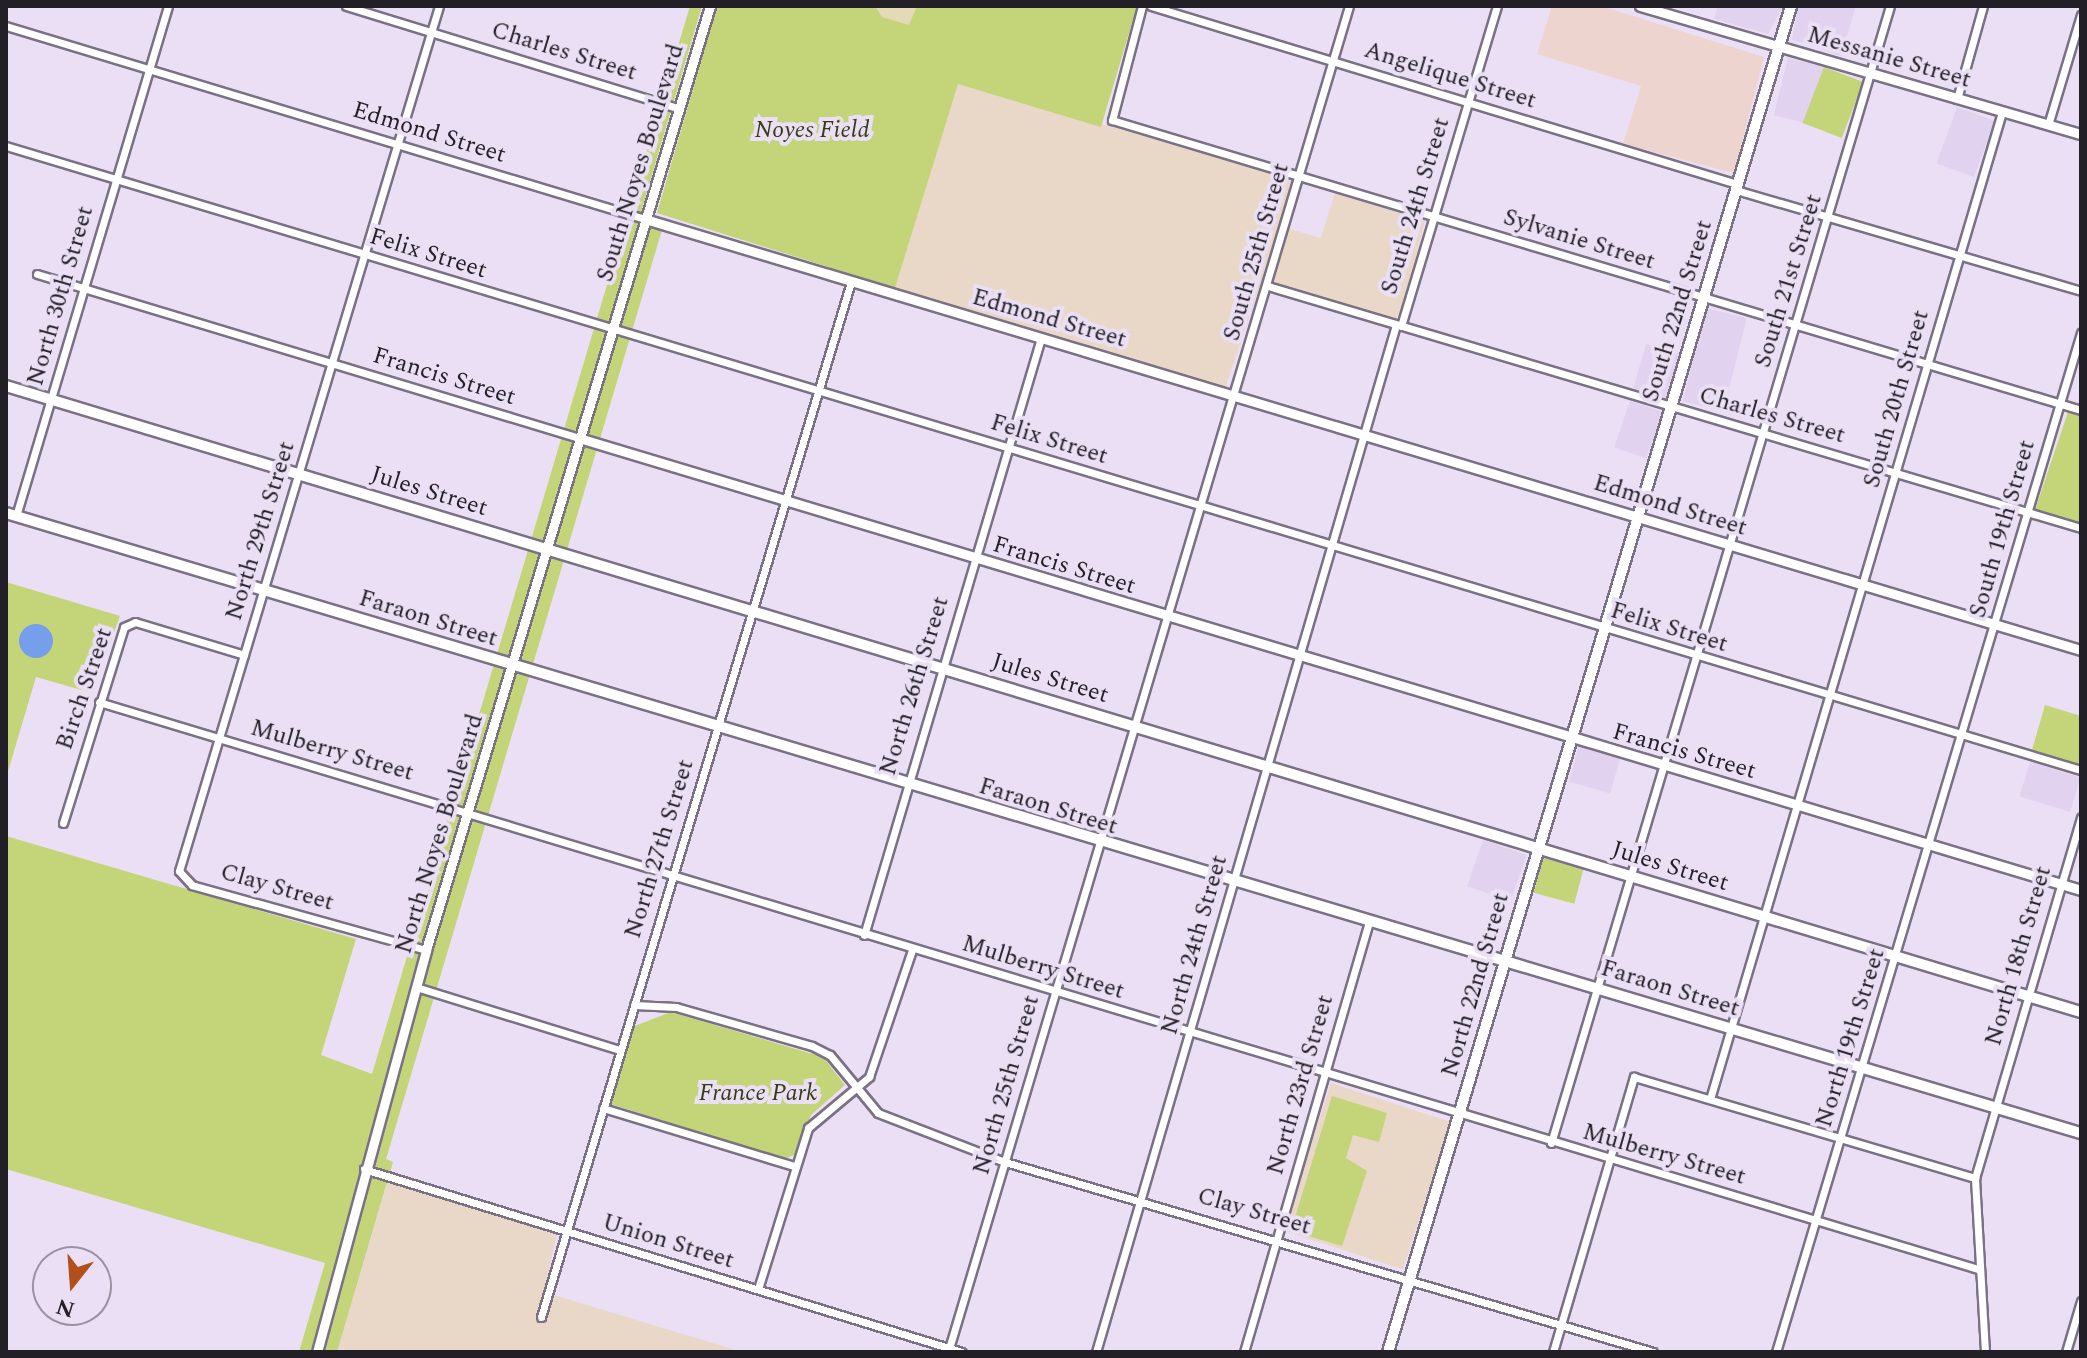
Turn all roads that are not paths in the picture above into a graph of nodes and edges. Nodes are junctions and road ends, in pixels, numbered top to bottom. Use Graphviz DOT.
graph roads {
  1 [pos="168,6"];
  2 [pos="346,6"];
  3 [pos="439,6"];
  4 [pos="710,6"];
  5 [pos="1142,6"];
  6 [pos="1151,6"];
  7 [pos="1349,6"];
  8 [pos="1497,6"];
  9 [pos="1640,6"];
  10 [pos="1791,6"];
  11 [pos="1890,6"];
  12 [pos="1983,6"];
  13 [pos="2081,15"];
  14 [pos="6,26"];
  15 [pos="431,32"];
  16 [pos="1779,47"];
  17 [pos="1333,62"];
  18 [pos="149,69"];
  19 [pos="1871,74"];
  20 [pos="1957,99"];
  21 [pos="1469,102"];
  22 [pos="678,108"];
  23 [pos="2002,112"];
  24 [pos="2048,125"];
  25 [pos="2081,134"];
  26 [pos="397,144"];
  27 [pos="6,146"];
  28 [pos="1300,177"];
  29 [pos="116,179"];
  30 [pos="1736,187"];
  31 [pos="1433,217"];
  32 [pos="1829,217"];
  33 [pos="645,219"];
  34 [pos="1961,254"];
  35 [pos="362,255"];
  36 [pos="37,274"];
  37 [pos="851,282"];
  38 [pos="1268,286"];
  39 [pos="85,290"];
  40 [pos="2081,291"];
  41 [pos="1703,298"];
  42 [pos="1398,326"];
  43 [pos="1797,326"];
  44 [pos="612,331"];
  45 [pos="2081,333"];
  46 [pos="1041,338"];
  47 [pos="331,364"];
  48 [pos="1928,365"];
  49 [pos="6,386"];
  50 [pos="818,392"];
  51 [pos="1236,396"];
  52 [pos="52,400"];
  53 [pos="2060,404"];
  54 [pos="1670,406"];
  55 [pos="2081,410"];
  56 [pos="1764,434"];
  57 [pos="1365,436"];
  58 [pos="579,438"];
  59 [pos="1007,449"];
  60 [pos="1897,473"];
  61 [pos="299,474"];
  62 [pos="786,500"];
  63 [pos="1204,508"];
  64 [pos="2029,513"];
  65 [pos="11,514"];
  66 [pos="1637,517"];
  67 [pos="2081,528"];
  68 [pos="1732,546"];
  69 [pos="546,548"];
  70 [pos="1333,548"];
  71 [pos="974,559"];
  72 [pos="1864,585"];
  73 [pos="263,591"];
  74 [pos="754,610"];
  75 [pos="1168,620"];
  76 [pos="1996,624"];
  77 [pos="1605,629"];
  78 [pos="2081,650"];
  79 [pos="244,655"];
  80 [pos="1700,659"];
  81 [pos="1302,660"];
  82 [pos="512,665"];
  83 [pos="942,667"];
  84 [pos="1831,697"];
  85 [pos="99,702"];
  86 [pos="1135,726"];
  87 [pos="719,728"];
  88 [pos="1963,736"];
  89 [pos="218,738"];
  90 [pos="1571,740"];
  91 [pos="1269,767"];
  92 [pos="1665,768"];
  93 [pos="2081,770"];
  94 [pos="906,786"];
  95 [pos="1799,807"];
  96 [pos="468,812"];
  97 [pos="193,817"];
  98 [pos="2081,817"];
  99 [pos="63,823"];
  100 [pos="1099,843"];
  101 [pos="1929,846"];
  102 [pos="1537,847"];
  103 [pos="1632,875"];
  104 [pos="673,876"];
  105 [pos="1233,883"];
  106 [pos="2061,885"];
  107 [pos="2081,890"];
  108 [pos="1767,918"];
  109 [pos="1369,922"];
  110 [pos="864,935"];
  111 [pos="426,950"];
  112 [pos="912,950"];
  113 [pos="1896,958"];
  114 [pos="1504,960"];
  115 [pos="416,987"];
  116 [pos="1598,988"];
  117 [pos="1055,993"];
  118 [pos="2028,997"];
  119 [pos="634,1005"];
  120 [pos="2081,1012"];
  121 [pos="1733,1028"];
  122 [pos="1191,1034"];
  123 [pos="620,1050"];
  124 [pos="1864,1067"];
  125 [pos="1324,1076"];
  126 [pos="857,1088"];
  127 [pos="1710,1099"];
  128 [pos="1996,1107"];
  129 [pos="603,1108"];
  130 [pos="1458,1116"];
  131 [pos="2081,1133"];
  132 [pos="1842,1138"];
  133 [pos="1551,1143"];
  134 [pos="1610,1160"];
  135 [pos="1005,1162"];
  136 [pos="794,1166"];
  137 [pos="364,1169"];
  138 [pos="1975,1178"];
  139 [pos="1141,1201"];
  140 [pos="1816,1221"];
  141 [pos="566,1232"];
  142 [pos="1279,1240"];
  143 [pos="1978,1269"];
  144 [pos="1409,1279"];
  145 [pos="758,1289"];
  146 [pos="2081,1301"];
  147 [pos="541,1317"];
  148 [pos="1562,1324"];
  149 [pos="949,1350"];
  150 [pos="317,1352"];
  151 [pos="962,1352"];
  152 [pos="1096,1352"];
  153 [pos="1244,1352"];
  154 [pos="1388,1352"];
  155 [pos="1553,1352"];
  156 [pos="1653,1352"];
  157 [pos="1776,1352"];
  158 [pos="1985,1352"];
  159 [pos="2066,1352"];
  1 -- 18 [label="street, North 30th Street"];
  2 -- 15 [label="street, Charles Street"];
  3 -- 15 [label="street, North 29th Street"];
  4 -- 22 [label="street, South Noyes Boulevard"];
  5 -- 28 [label="street, Sylvanie Street"];
  6 -- 17 [label="street, Angelique Street"];
  7 -- 17 [label="street, South 25th Street"];
  8 -- 21 [label="street, South 24th Street"];
  9 -- 16 [label="street, Messanie Street"];
  10 -- 16 [label="main road, South 22nd Street"];
  11 -- 19 [label="street, South 21st Street"];
  12 -- 20 [label="street"];
  13 -- 24 [label="street"];
  14 -- 18 [label="street, Edmond Street"];
  15 -- 22 [label="street, Charles Street"];
  15 -- 26 [label="street, North 29th Street"];
  16 -- 19 [label="street, Messanie Street"];
  16 -- 30 [label="main road, South 22nd Street"];
  17 -- 21 [label="street, Angelique Street"];
  17 -- 28 [label="street, South 25th Street"];
  18 -- 26 [label="street, Edmond Street"];
  18 -- 29 [label="street, North 30th Street"];
  19 -- 20 [label="street, Messanie Street"];
  19 -- 32 [label="street, South 21st Street"];
  20 -- 23 [label="street, Messanie Street"];
  21 -- 30 [label="street, Angelique Street"];
  21 -- 31 [label="street, South 24th Street"];
  22 -- 33 [label="street, South Noyes Boulevard"];
  23 -- 24 [label="street, Messanie Street"];
  23 -- 34 [label="street, South 20th Street"];
  24 -- 25 [label="street, Messanie Street"];
  26 -- 33 [label="street, Edmond Street"];
  26 -- 35 [label="street, North 29th Street"];
  27 -- 29 [label="street, Felix Street"];
  28 -- 31 [label="street, Sylvanie Street"];
  28 -- 38 [label="street, South 25th Street"];
  29 -- 35 [label="street, Felix Street"];
  29 -- 39 [label="street, North 30th Street"];
  30 -- 32 [label="street, Angelique Street"];
  30 -- 41 [label="main road, South 22nd Street"];
  31 -- 41 [label="street, Sylvanie Street"];
  31 -- 42 [label="street, South 24th Street"];
  32 -- 34 [label="street, Angelique Street"];
  32 -- 43 [label="street, South 21st Street"];
  33 -- 37 [label="street, Edmond Street"];
  33 -- 44 [label="street, South Noyes Boulevard"];
  34 -- 40 [label="street, Angelique Street"];
  34 -- 48 [label="street, South 20th Street"];
  35 -- 44 [label="street, Felix Street"];
  35 -- 47 [label="street, North 29th Street"];
  36 -- 39 [label="street, Francis Street"];
  37 -- 46 [label="street, Edmond Street"];
  37 -- 50 [label="street, North 27th Street"];
  38 -- 42 [label="street, Charles Street"];
  38 -- 51 [label="street, South 25th Street"];
  39 -- 47 [label="street, Francis Street"];
  39 -- 52 [label="street, North 30th Street"];
  41 -- 43 [label="street, Sylvanie Street"];
  41 -- 54 [label="main road, South 22nd Street"];
  42 -- 54 [label="street, Charles Street"];
  42 -- 57 [label="street, South 24th Street"];
  43 -- 48 [label="street, Sylvanie Street"];
  43 -- 56 [label="street, South 21st Street"];
  44 -- 50 [label="street, Felix Street"];
  44 -- 58 [label="street, North Noyes Boulevard"];
  45 -- 53 [label="street, South 19th Street"];
  46 -- 51 [label="street, Edmond Street"];
  46 -- 59 [label="street, North 26th Street"];
  47 -- 58 [label="street, Francis Street"];
  47 -- 61 [label="street, North 29th Street"];
  48 -- 53 [label="street, Sylvanie Street"];
  48 -- 60 [label="street, South 20th Street"];
  49 -- 52 [label="main road, Jules Street"];
  50 -- 59 [label="street, Felix Street"];
  50 -- 62 [label="street, North 27th Street"];
  51 -- 57 [label="street, Edmond Street"];
  51 -- 63 [label="street, South 25th Street"];
  52 -- 61 [label="main road, Jules Street"];
  52 -- 65 [label="street, North 30th Street"];
  53 -- 55 [label="street, Sylvanie Street"];
  53 -- 64 [label="street, South 19th Street"];
  54 -- 56 [label="street, Charles Street"];
  54 -- 66 [label="main road, South 22nd Street"];
  56 -- 60 [label="street, Charles Street"];
  56 -- 68 [label="street, South 21st Street"];
  57 -- 66 [label="street, Edmond Street"];
  57 -- 70 [label="street, South 24th Street"];
  58 -- 62 [label="street, Francis Street"];
  58 -- 69 [label="street, North Noyes Boulevard"];
  59 -- 63 [label="street, Felix Street"];
  59 -- 71 [label="street, North 26th Street"];
  60 -- 64 [label="street, Charles Street"];
  60 -- 72 [label="street, South 20th Street"];
  61 -- 69 [label="main road, Jules Street"];
  61 -- 73 [label="street, North 29th Street"];
  62 -- 71 [label="street, Francis Street"];
  62 -- 74 [label="street, North 27th Street"];
  63 -- 70 [label="street, Felix Street"];
  63 -- 75 [label="street, North 25th Street"];
  64 -- 67 [label="street, Charles Street"];
  64 -- 76 [label="street, South 19th Street"];
  65 -- 73 [label="main road, Faraon Street"];
  66 -- 68 [label="street, Edmond Street"];
  66 -- 77 [label="main road, South 22nd Street"];
  68 -- 72 [label="street, Edmond Street"];
  68 -- 80 [label="street, South 21st Street"];
  69 -- 74 [label="main road, Jules Street"];
  69 -- 82 [label="street, North Noyes Boulevard"];
  70 -- 77 [label="street, Felix Street"];
  70 -- 81 [label="street, North 24th Street"];
  71 -- 75 [label="street, Francis Street"];
  71 -- 83 [label="street, North 26th Street"];
  72 -- 76 [label="street, Edmond Street"];
  72 -- 84 [label="street, South 20th Street"];
  73 -- 79 [label="street, North 29th Street"];
  73 -- 82 [label="main road, Faraon Street"];
  74 -- 83 [label="main road, Jules Street"];
  74 -- 87 [label="street, North 27th Street"];
  75 -- 81 [label="street, Francis Street"];
  75 -- 86 [label="street, North 25th Street"];
  76 -- 78 [label="street, Edmond Street"];
  76 -- 88 [label="street, South 19th Street"];
  77 -- 80 [label="street, Felix Street"];
  77 -- 90 [label="main road, North 22nd Street"];
  79 -- 85 [label="street, Birch Street"];
  79 -- 89 [label="street, North 29th Street"];
  80 -- 84 [label="street, Felix Street"];
  80 -- 92 [label="street, South 21st Street"];
  81 -- 90 [label="street, Francis Street"];
  81 -- 91 [label="street, North 24th Street"];
  82 -- 87 [label="main road, Faraon Street"];
  82 -- 96 [label="street, North Noyes Boulevard"];
  83 -- 86 [label="main road, Jules Street"];
  83 -- 94 [label="street, North 26th Street"];
  84 -- 88 [label="street, Felix Street"];
  84 -- 95 [label="street, South 20th Street"];
  85 -- 89 [label="street, Mulberry Street"];
  85 -- 99 [label="street, Birch Street"];
  86 -- 91 [label="main road, Jules Street"];
  86 -- 100 [label="street, North 25th Street"];
  87 -- 94 [label="main road, Faraon Street"];
  87 -- 104 [label="street, North 27th Street"];
  88 -- 93 [label="street, Felix Street"];
  88 -- 101 [label="street, North 19th Street"];
  89 -- 96 [label="street, Mulberry Street"];
  89 -- 97 [label="street, North 29th Street"];
  90 -- 92 [label="street, Francis Street"];
  90 -- 102 [label="main road, North 22nd Street"];
  91 -- 102 [label="main road, Jules Street"];
  91 -- 105 [label="street, North 24th Street"];
  92 -- 95 [label="street, Francis Street"];
  92 -- 103 [label="street, South 21st Street"];
  94 -- 100 [label="main road, Faraon Street"];
  94 -- 110 [label="street, North 26th Street"];
  95 -- 101 [label="street, Francis Street"];
  95 -- 108 [label="street, South 20th Street"];
  96 -- 104 [label="street, Mulberry Street"];
  96 -- 111 [label="street, North Noyes Boulevard"];
  97 -- 111 [label="street, Clay Street"];
  98 -- 106 [label="street, North 18th Street"];
  100 -- 105 [label="main road, Faraon Street"];
  100 -- 117 [label="street, North 25th Street"];
  101 -- 106 [label="street, Francis Street"];
  101 -- 113 [label="street, North 19th Street"];
  102 -- 103 [label="main road, Jules Street"];
  102 -- 114 [label="main road, North 22nd Street"];
  103 -- 108 [label="main road, Jules Street"];
  103 -- 116 [label="street, South 21st Street"];
  104 -- 110 [label="street, Mulberry Street"];
  104 -- 119 [label="street, North 27th Street"];
  105 -- 109 [label="main road, Faraon Street"];
  105 -- 122 [label="street, North 24th Street"];
  106 -- 107 [label="street, Francis Street"];
  106 -- 118 [label="street, North 18th Street"];
  108 -- 113 [label="main road, Jules Street"];
  108 -- 121 [label="street, South 20th Street"];
  109 -- 114 [label="main road, Faraon Street"];
  109 -- 125 [label="street, North 23rd Street"];
  110 -- 112 [label="street, Mulberry Street"];
  111 -- 115 [label="street, North Noyes Boulevard"];
  112 -- 117 [label="street, Mulberry Street"];
  112 -- 126 [label="street"];
  113 -- 118 [label="main road, Jules Street"];
  113 -- 124 [label="street, North 19th Street"];
  114 -- 116 [label="main road, Faraon Street"];
  114 -- 130 [label="main road, North 22nd Street"];
  115 -- 123 [label="street"];
  115 -- 137 [label="street, North Noyes Boulevard"];
  116 -- 121 [label="main road, Faraon Street"];
  116 -- 133 [label="street, South 21st Street"];
  117 -- 122 [label="street, Mulberry Street"];
  117 -- 135 [label="street, North 25th Street"];
  118 -- 120 [label="main road, Jules Street"];
  118 -- 128 [label="street, North 18th Street"];
  119 -- 123 [label="street, North 27th Street"];
  119 -- 126 [label="street"];
  121 -- 124 [label="main road, Faraon Street"];
  121 -- 127 [label="street, South 20th Street"];
  122 -- 125 [label="street, Mulberry Street"];
  122 -- 139 [label="street, North 24th Street"];
  123 -- 129 [label="street, North 27th Street"];
  124 -- 128 [label="main road, Faraon Street"];
  124 -- 132 [label="street, North 19th Street"];
  125 -- 130 [label="street, Mulberry Street"];
  125 -- 142 [label="street, North 23rd Street"];
  126 -- 135 [label="street, Clay Street"];
  126 -- 136 [label="street"];
  127 -- 132 [label="street"];
  127 -- 134 [label="street"];
  128 -- 131 [label="main road, Faraon Street"];
  128 -- 138 [label="street, North 18th Street"];
  129 -- 136 [label="street"];
  129 -- 141 [label="street, North 27th Street"];
  130 -- 133 [label="street, Mulberry Street"];
  130 -- 144 [label="main road, North 22nd Street"];
  132 -- 138 [label="street"];
  132 -- 140 [label="street, North 19th Street"];
  133 -- 134 [label="street, Mulberry Street"];
  134 -- 140 [label="street, Mulberry Street"];
  134 -- 148 [label="street"];
  135 -- 139 [label="street, Clay Street"];
  135 -- 149 [label="street, North 25th Street"];
  136 -- 145 [label="street"];
  137 -- 141 [label="street, Union Street"];
  137 -- 150 [label="street, North Noyes Boulevard"];
  138 -- 143 [label="street, North 18th Street"];
  139 -- 142 [label="street, Clay Street"];
  139 -- 152 [label="street, North 24th Street"];
  140 -- 143 [label="street, Mulberry Street"];
  140 -- 157 [label="street, North 19th Street"];
  141 -- 145 [label="street, Union Street"];
  141 -- 147 [label="street, North 27th Street"];
  142 -- 144 [label="street, Clay Street"];
  142 -- 153 [label="street, North 23rd Street"];
  143 -- 158 [label="street, North 18th Street"];
  144 -- 148 [label="street, Clay Street"];
  144 -- 154 [label="main road, North 22nd Street"];
  145 -- 149 [label="street, Union Street"];
  146 -- 159 [label="street"];
  148 -- 155 [label="street"];
  148 -- 156 [label="street, Clay Street"];
  149 -- 151 [label="street, Union Street"];
}
